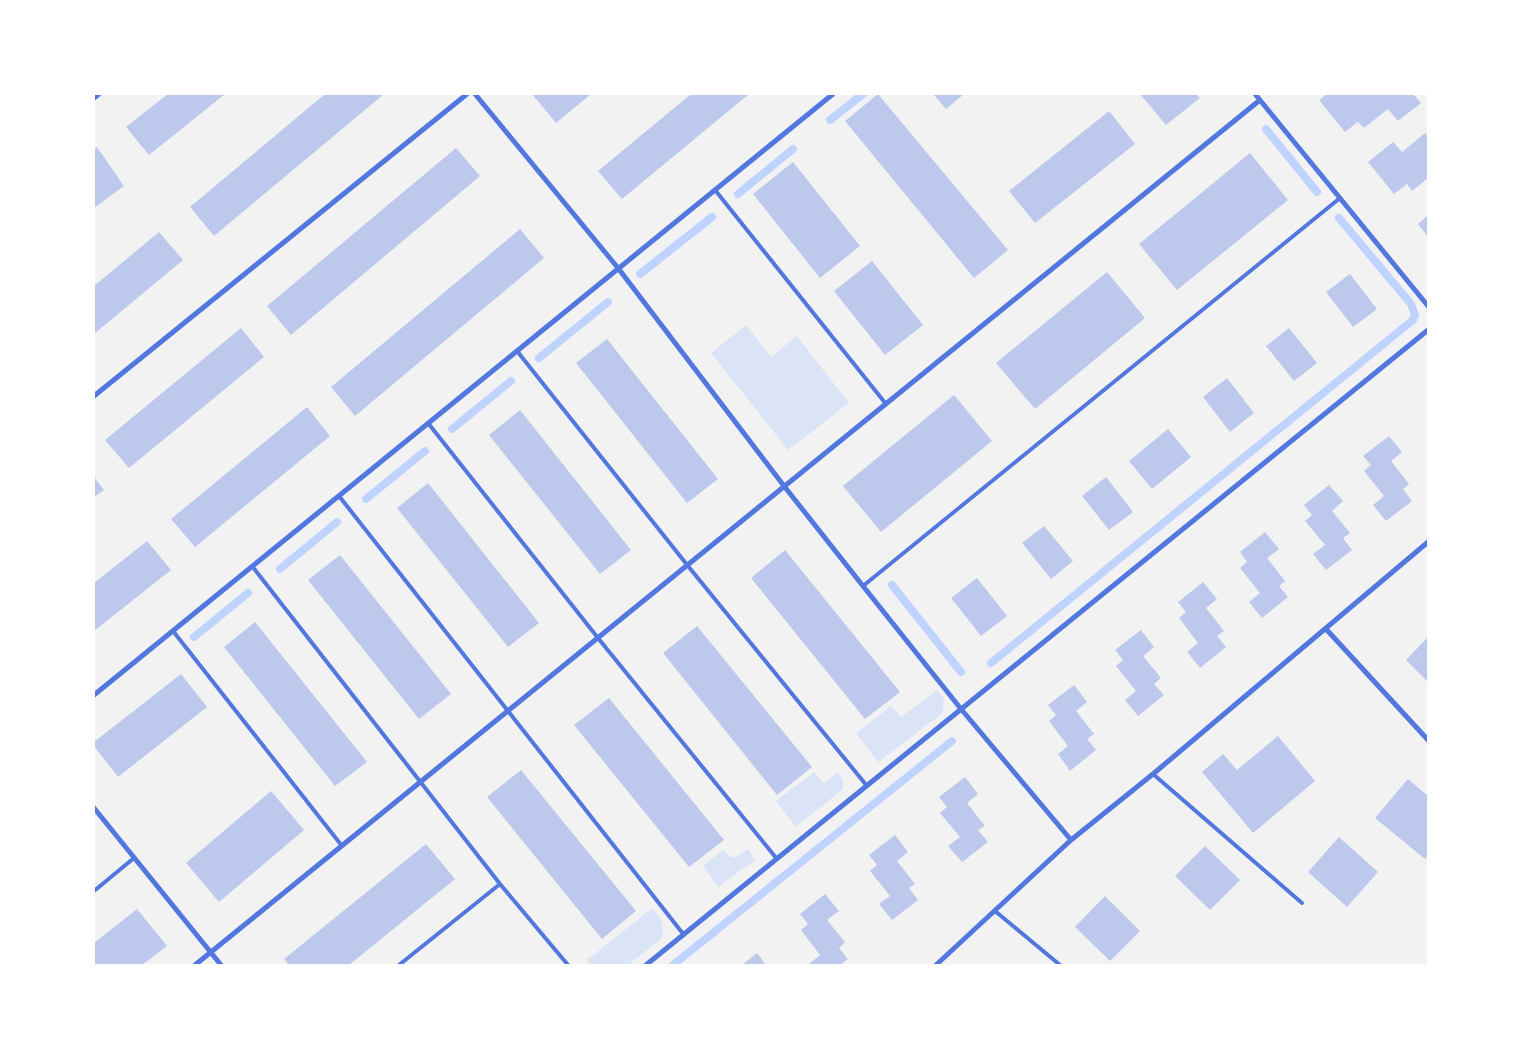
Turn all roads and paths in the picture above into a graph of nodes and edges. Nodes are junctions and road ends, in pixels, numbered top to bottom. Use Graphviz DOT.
graph roads {
  1 [pos="99,94"];
  2 [pos="467,94"];
  3 [pos="476,94"];
  4 [pos="833,94"];
  5 [pos="1255,94"];
  6 [pos="94,98"];
  7 [pos="1260,100"];
  8 [pos="715,190"];
  9 [pos="1340,198"];
  10 [pos="618,268"];
  11 [pos="1428,306"];
  12 [pos="1428,330"];
  13 [pos="517,351"];
  14 [pos="94,396"];
  15 [pos="886,404"];
  16 [pos="428,423"];
  17 [pos="784,486"];
  18 [pos="339,496"];
  19 [pos="1428,542"];
  20 [pos="252,566"];
  21 [pos="688,566"];
  22 [pos="863,586"];
  23 [pos="1326,629"];
  24 [pos="173,631"];
  25 [pos="598,638"];
  26 [pos="94,695"];
  27 [pos="961,709"];
  28 [pos="509,710"];
  29 [pos="1428,740"];
  30 [pos="1152,774"];
  31 [pos="421,782"];
  32 [pos="867,786"];
  33 [pos="94,808"];
  34 [pos="1071,840"];
  35 [pos="342,846"];
  36 [pos="134,858"];
  37 [pos="777,859"];
  38 [pos="500,884"];
  39 [pos="94,891"];
  40 [pos="1302,903"];
  41 [pos="994,911"];
  42 [pos="684,934"];
  43 [pos="211,953"];
  44 [pos="195,965"];
  45 [pos="221,965"];
  46 [pos="399,965"];
  47 [pos="568,965"];
  48 [pos="646,965"];
  49 [pos="936,965"];
  50 [pos="1060,965"];
  1 -- 6 [label="street"];
  2 -- 14 [label="street"];
  3 -- 10 [label="street"];
  4 -- 8 [label="street"];
  5 -- 7 [label="street"];
  7 -- 9 [label="street"];
  7 -- 15 [label="street"];
  8 -- 10 [label="street"];
  8 -- 15 [label="lane"];
  9 -- 11 [label="street"];
  9 -- 22 [label="lane"];
  10 -- 13 [label="street"];
  10 -- 17 [label="street"];
  12 -- 27 [label="street"];
  13 -- 16 [label="street"];
  13 -- 21 [label="lane"];
  15 -- 17 [label="street"];
  16 -- 18 [label="street"];
  16 -- 25 [label="lane"];
  17 -- 21 [label="street"];
  17 -- 22 [label="street"];
  18 -- 20 [label="street"];
  18 -- 28 [label="lane"];
  19 -- 23 [label="street"];
  20 -- 24 [label="street"];
  20 -- 31 [label="lane"];
  21 -- 25 [label="street"];
  21 -- 32 [label="lane"];
  22 -- 27 [label="street"];
  23 -- 29 [label="street"];
  23 -- 30 [label="street"];
  24 -- 26 [label="street"];
  24 -- 35 [label="lane"];
  25 -- 28 [label="street"];
  25 -- 37 [label="lane"];
  27 -- 32 [label="street"];
  27 -- 34 [label="street"];
  28 -- 31 [label="street"];
  28 -- 42 [label="lane"];
  30 -- 34 [label="street"];
  30 -- 40 [label="lane"];
  31 -- 35 [label="street"];
  31 -- 38 [label="lane"];
  32 -- 37 [label="street"];
  33 -- 36 [label="street"];
  34 -- 41 [label="street"];
  35 -- 43 [label="street"];
  36 -- 39 [label="lane"];
  36 -- 43 [label="street"];
  37 -- 42 [label="street"];
  38 -- 46 [label="lane"];
  38 -- 47 [label="lane"];
  41 -- 49 [label="street"];
  41 -- 50 [label="lane"];
  42 -- 48 [label="street"];
  43 -- 44 [label="street"];
  43 -- 45 [label="street"];
}
